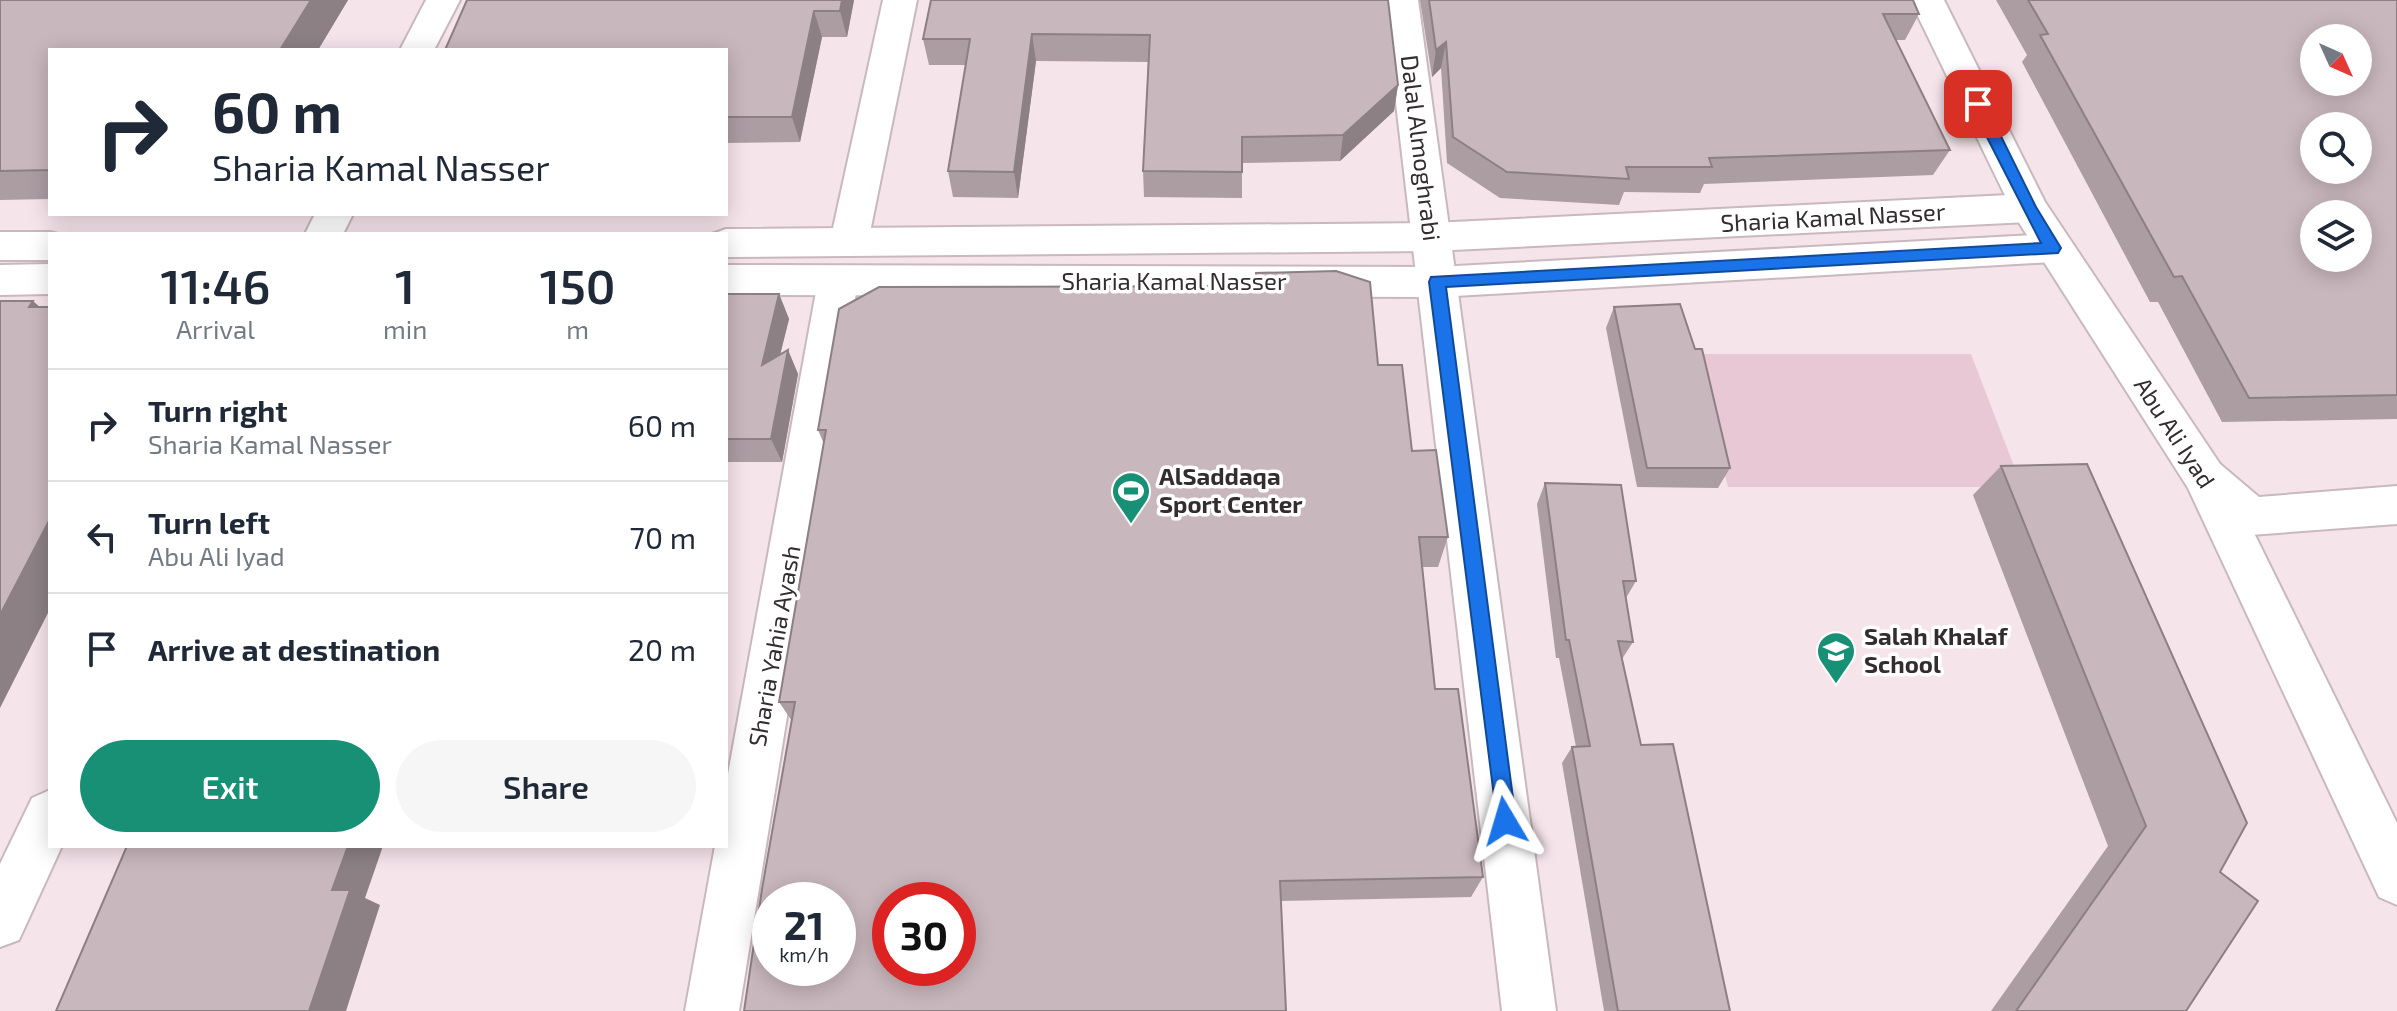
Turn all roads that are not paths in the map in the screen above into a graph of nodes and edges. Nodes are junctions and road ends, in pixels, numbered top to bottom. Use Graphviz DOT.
graph roads {
  1 [pos="443,0"];
  2 [pos="900,0"];
  3 [pos="1401,0"];
  4 [pos="1927,0"];
  5 [pos="418,48"];
  6 [pos="2029,208"];
  7 [pos="1432,237"];
  8 [pos="728,243"];
  9 [pos="0,246"];
  10 [pos="48,246"];
  11 [pos="2053,248"];
  12 [pos="844,262"];
  13 [pos="48,279"];
  14 [pos="0,280"];
  15 [pos="728,280"];
  16 [pos="1437,282"];
  17 [pos="2205,477"];
  18 [pos="2397,505"];
  19 [pos="48,819"];
  20 [pos="2397,879"];
  21 [pos="0,921"];
  22 [pos="712,1011"];
  23 [pos="1529,1011"];
  1 -- 5 [label="street"];
  2 -- 12 [label="street, Sharia Yahia Ayash"];
  3 -- 7 [label="street, Dalal Almoghrabi"];
  4 -- 6 [label="street, Abu Ali Iyad"];
  6 -- 7 [label="street, Sharia Kamal Nasser"];
  6 -- 11 [label="street, Abu Ali Iyad"];
  7 -- 12 [label="street, Sharia Kamal Nasser"];
  7 -- 16 [label="street, Dalal Almoghrabi"];
  8 -- 12 [label="street, Sharia Kamal Nasser"];
  9 -- 10 [label="street"];
  11 -- 16 [label="street, Sharia Kamal Nasser"];
  11 -- 17 [label="street, Abu Ali Iyad"];
  12 -- 15 [label="street, Sharia Kamal Nasser"];
  12 -- 16 [label="street, Sharia Kamal Nasser"];
  12 -- 22 [label="street, Sharia Yahia Ayash"];
  13 -- 14 [label="street"];
  16 -- 23 [label="street, Dalal Almoghrabi"];
  17 -- 18 [label="street"];
  17 -- 20 [label="street, Abu Ali Iyad"];
  19 -- 21 [label="street"];
}
